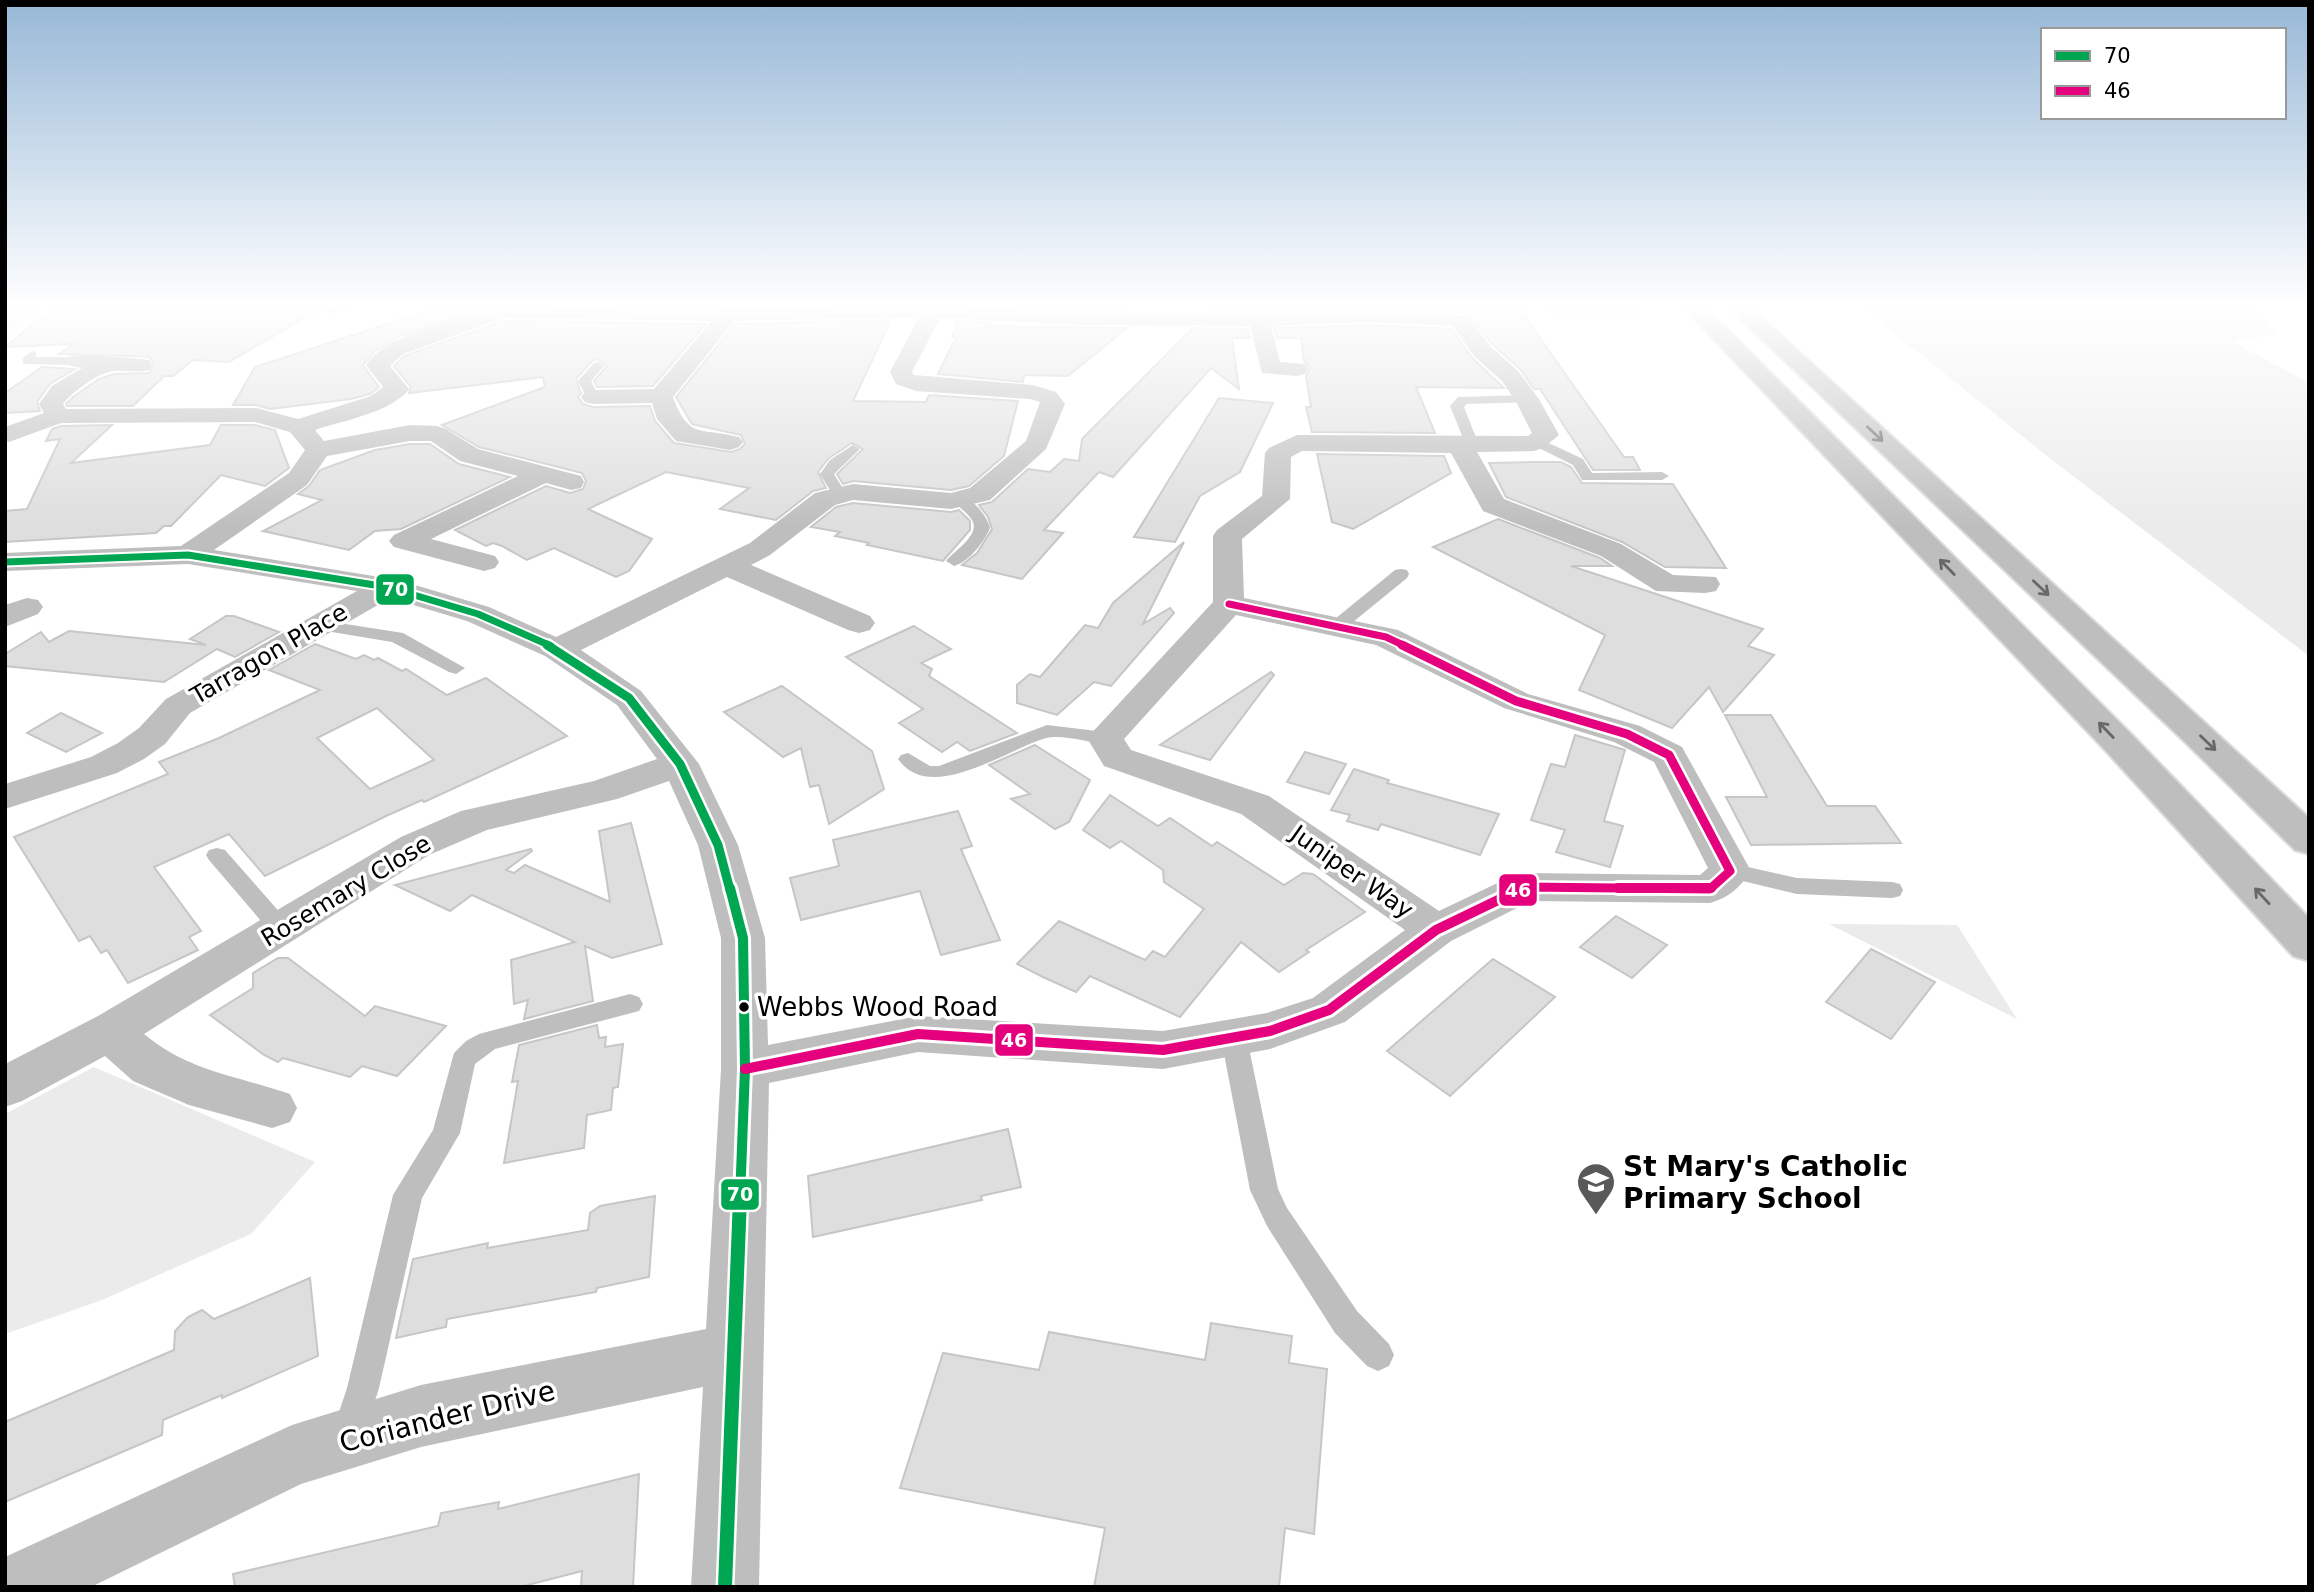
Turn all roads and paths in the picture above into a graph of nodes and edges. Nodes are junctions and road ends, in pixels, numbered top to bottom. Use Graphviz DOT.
graph roads {
  1 [pos="81,378"];
  2 [pos="388,378"];
  3 [pos="587,378"];
  4 [pos="678,378"];
  5 [pos="904,378"];
  6 [pos="1512,378"];
  7 [pos="1763,378"];
  8 [pos="1815,378"];
  9 [pos="661,396"];
  10 [pos="593,397"];
  11 [pos="1527,399"];
  12 [pos="58,416"];
  13 [pos="299,427"];
  14 [pos="9,434"];
  15 [pos="1536,441"];
  16 [pos="730,442"];
  17 [pos="1466,445"];
  18 [pos="853,449"];
  19 [pos="318,450"];
  20 [pos="542,475"];
  21 [pos="1662,476"];
  22 [pos="571,482"];
  23 [pos="840,495"];
  24 [pos="959,499"];
  25 [pos="188,555"];
  26 [pos="954,561"];
  27 [pos="5,562"];
  28 [pos="484,562"];
  29 [pos="729,566"];
  30 [pos="1401,574"];
  31 [pos="1705,584"];
  32 [pos="387,587"];
  33 [pos="1229,604"];
  34 [pos="859,623"];
  35 [pos="320,625"];
  36 [pos="1336,626"];
  37 [pos="557,649"];
  38 [pos="456,668"];
  39 [pos="1105,738"];
  40 [pos="908,759"];
  41 [pos="680,764"];
  42 [pos="5,797"];
  43 [pos="2309,841"];
  44 [pos="217,855"];
  45 [pos="1730,871"];
  46 [pos="1892,890"];
  47 [pos="281,929"];
  48 [pos="1436,930"];
  49 [pos="2309,945"];
  50 [pos="630,1004"];
  51 [pos="109,1032"];
  52 [pos="1234,1038"];
  53 [pos="745,1069"];
  54 [pos="5,1087"];
  55 [pos="272,1108"];
  56 [pos="736,1351"];
  57 [pos="1378,1355"];
  58 [pos="347,1439"];
  59 [pos="17,1587"];
  60 [pos="725,1587"];
  1 -- 12 [label="main road"];
  2 -- 13 [label="main road"];
  3 -- 10 [label="lane"];
  4 -- 9 [label="main road"];
  5 -- 24 [label="main road"];
  6 -- 11 [label="main road"];
  49 -- 7 [label="main road, one-way"];
  8 -- 43 [label="main road, one-way"];
  9 -- 10 [label="main road"];
  9 -- 16 [label="main road"];
  11 -- 15 [label="main road"];
  11 -- 17 [label="lane"];
  12 -- 13 [label="main road"];
  12 -- 14 [label="main road"];
  13 -- 19 [label="main road"];
  15 -- 17 [label="main road"];
  15 -- 21 [label="lane"];
  17 -- 31 [label="main road"];
  17 -- 33 [label="main road"];
  18 -- 23 [label="lane"];
  19 -- 20 [label="main road"];
  19 -- 25 [label="main road"];
  20 -- 22 [label="main road"];
  20 -- 28 [label="main road"];
  23 -- 24 [label="main road"];
  23 -- 29 [label="main road"];
  24 -- 26 [label="lane"];
  25 -- 27 [label="main road"];
  25 -- 32 [label="main road"];
  29 -- 34 [label="main road"];
  29 -- 37 [label="main road"];
  30 -- 36 [label="lane"];
  32 -- 35 [label="main road, Tarragon Place"];
  32 -- 37 [label="main road"];
  33 -- 36 [label="main road"];
  33 -- 39 [label="main road"];
  35 -- 38 [label="lane"];
  35 -- 42 [label="main road, Tarragon Place"];
  36 -- 45 [label="main road"];
  37 -- 41 [label="main road"];
  39 -- 40 [label="lane"];
  39 -- 48 [label="main road, Juniper Way"];
  41 -- 47 [label="main road, Rosemary Close"];
  41 -- 53 [label="main road"];
  44 -- 47 [label="lane"];
  45 -- 46 [label="lane"];
  45 -- 48 [label="main road"];
  47 -- 51 [label="main road, Rosemary Close"];
  48 -- 52 [label="main road, Juniper Way"];
  50 -- 58 [label="lane"];
  51 -- 54 [label="main road, Rosemary Close"];
  51 -- 55 [label="main road"];
  52 -- 53 [label="main road, Juniper Way"];
  52 -- 57 [label="lane"];
  53 -- 56 [label="main road"];
  56 -- 58 [label="main road, Coriander Drive"];
  56 -- 60 [label="main road"];
  58 -- 59 [label="main road, Coriander Drive"];
}
